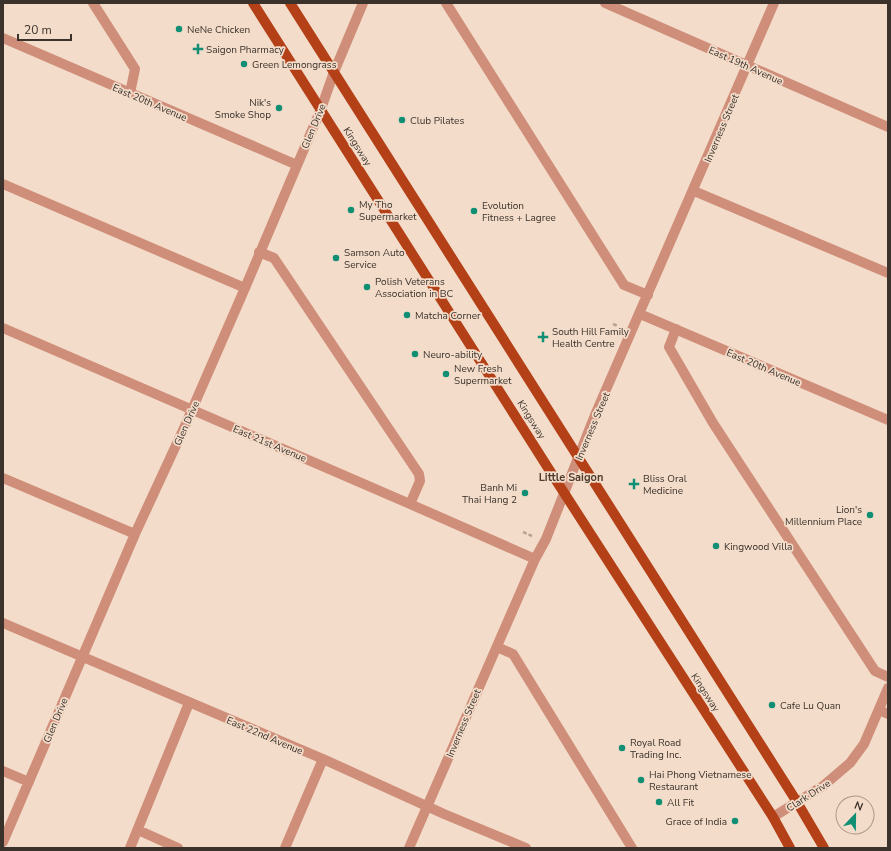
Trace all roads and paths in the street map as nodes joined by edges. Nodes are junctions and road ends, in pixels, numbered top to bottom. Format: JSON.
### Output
{"nodes":[{"id":1,"x":93,"y":3,"type":"edge"},
{"id":2,"x":253,"y":3,"type":"edge"},
{"id":3,"x":290,"y":3,"type":"edge"},
{"id":4,"x":363,"y":3,"type":"edge"},
{"id":5,"x":446,"y":3,"type":"edge"},
{"id":6,"x":605,"y":3,"type":"edge"},
{"id":7,"x":774,"y":3,"type":"edge"},
{"id":8,"x":3,"y":38,"type":"edge"},
{"id":9,"x":747,"y":66,"type":"junction"},
{"id":10,"x":334,"y":72,"type":"junction"},
{"id":11,"x":130,"y":93,"type":"junction"},
{"id":12,"x":321,"y":109,"type":"junction"},
{"id":13,"x":888,"y":127,"type":"edge"},
{"id":14,"x":297,"y":165,"type":"junction"},
{"id":15,"x":3,"y":184,"type":"edge"},
{"id":16,"x":694,"y":191,"type":"junction"},
{"id":17,"x":260,"y":252,"type":"junction"},
{"id":18,"x":888,"y":274,"type":"edge"},
{"id":19,"x":245,"y":288,"type":"junction"},
{"id":20,"x":648,"y":295,"type":"junction"},
{"id":21,"x":640,"y":314,"type":"junction"},
{"id":22,"x":613,"y":324,"type":"dead end"},
{"id":23,"x":618,"y":326,"type":"dead end"},
{"id":24,"x":3,"y":328,"type":"edge"},
{"id":25,"x":676,"y":329,"type":"junction"},
{"id":26,"x":192,"y":409,"type":"junction"},
{"id":27,"x":888,"y":420,"type":"edge"},
{"id":28,"x":578,"y":458,"type":"junction"},
{"id":29,"x":3,"y":478,"type":"edge"},
{"id":30,"x":564,"y":492,"type":"junction"},
{"id":31,"x":410,"y":504,"type":"junction"},
{"id":32,"x":523,"y":532,"type":"dead end"},
{"id":33,"x":134,"y":534,"type":"junction"},
{"id":34,"x":532,"y":536,"type":"dead end"},
{"id":35,"x":535,"y":559,"type":"junction"},
{"id":36,"x":3,"y":623,"type":"edge"},
{"id":37,"x":496,"y":647,"type":"junction"},
{"id":38,"x":81,"y":657,"type":"junction"},
{"id":39,"x":888,"y":677,"type":"edge"},
{"id":40,"x":888,"y":688,"type":"edge"},
{"id":41,"x":189,"y":703,"type":"junction"},
{"id":42,"x":883,"y":712,"type":"edge"},
{"id":43,"x":323,"y":760,"type":"junction"},
{"id":44,"x":3,"y":771,"type":"edge"},
{"id":45,"x":29,"y":782,"type":"junction"},
{"id":46,"x":797,"y":802,"type":"junction"},
{"id":47,"x":427,"y":806,"type":"junction"},
{"id":48,"x":773,"y":817,"type":"junction"},
{"id":49,"x":138,"y":830,"type":"junction"},
{"id":50,"x":3,"y":842,"type":"edge"},
{"id":51,"x":130,"y":848,"type":"edge"},
{"id":52,"x":178,"y":848,"type":"edge"},
{"id":53,"x":285,"y":848,"type":"edge"},
{"id":54,"x":409,"y":848,"type":"edge"},
{"id":55,"x":526,"y":848,"type":"edge"},
{"id":56,"x":632,"y":848,"type":"edge"},
{"id":57,"x":790,"y":848,"type":"edge"},
{"id":58,"x":824,"y":848,"type":"edge"}],
"edges":[{"from":1,"to":11,"type":"street"},
{"from":2,"to":12,"type":"main road","name":"Kingsway"},
{"from":3,"to":10,"type":"main road","name":"Kingsway"},
{"from":4,"to":10,"type":"street","name":"Glen Drive"},
{"from":5,"to":20,"type":"street"},
{"from":6,"to":9,"type":"street","name":"East 19th Avenue"},
{"from":7,"to":9,"type":"street","name":"Inverness Street"},
{"from":8,"to":11,"type":"street","name":"East 20th Avenue"},
{"from":9,"to":13,"type":"street","name":"East 19th Avenue"},
{"from":9,"to":16,"type":"street","name":"Inverness Street"},
{"from":10,"to":12,"type":"street","name":"Glen Drive"},
{"from":10,"to":28,"type":"main road","name":"Kingsway"},
{"from":11,"to":14,"type":"street","name":"East 20th Avenue"},
{"from":12,"to":14,"type":"street","name":"Glen Drive"},
{"from":12,"to":30,"type":"main road","name":"Kingsway"},
{"from":14,"to":17,"type":"street","name":"Glen Drive"},
{"from":15,"to":19,"type":"street"},
{"from":16,"to":18,"type":"street"},
{"from":16,"to":20,"type":"street","name":"Inverness Street"},
{"from":17,"to":19,"type":"street","name":"Glen Drive"},
{"from":17,"to":31,"type":"street"},
{"from":19,"to":26,"type":"street","name":"Glen Drive"},
{"from":20,"to":21,"type":"street","name":"Inverness Street"},
{"from":21,"to":25,"type":"street","name":"East 20th Avenue"},
{"from":21,"to":28,"type":"street","name":"Inverness Street"},
{"from":22,"to":23,"type":"path"},
{"from":24,"to":26,"type":"street","name":"East 21st Avenue"},
{"from":25,"to":27,"type":"street","name":"East 20th Avenue"},
{"from":25,"to":39,"type":"street"},
{"from":26,"to":31,"type":"street","name":"East 21st Avenue"},
{"from":26,"to":33,"type":"street","name":"Glen Drive"},
{"from":28,"to":30,"type":"street","name":"Inverness Street"},
{"from":28,"to":46,"type":"main road","name":"Kingsway"},
{"from":29,"to":33,"type":"street"},
{"from":30,"to":35,"type":"street","name":"Inverness Street"},
{"from":30,"to":48,"type":"main road","name":"Kingsway"},
{"from":31,"to":35,"type":"street","name":"East 21st Avenue"},
{"from":32,"to":34,"type":"path"},
{"from":33,"to":38,"type":"street","name":"Glen Drive"},
{"from":35,"to":37,"type":"street","name":"Inverness Street"},
{"from":36,"to":38,"type":"street","name":"East 22nd Avenue"},
{"from":37,"to":47,"type":"street","name":"Inverness Street"},
{"from":37,"to":56,"type":"street"},
{"from":38,"to":41,"type":"street","name":"East 22nd Avenue"},
{"from":38,"to":45,"type":"street","name":"Glen Drive"},
{"from":40,"to":42,"type":"street","name":"Clark Drive"},
{"from":41,"to":43,"type":"street","name":"East 22nd Avenue"},
{"from":41,"to":49,"type":"street"},
{"from":42,"to":46,"type":"street","name":"Clark Drive"},
{"from":43,"to":47,"type":"street","name":"East 22nd Avenue"},
{"from":43,"to":53,"type":"street"},
{"from":44,"to":45,"type":"street"},
{"from":45,"to":50,"type":"street","name":"Glen Drive"},
{"from":46,"to":48,"type":"street","name":"Clark Drive"},
{"from":46,"to":58,"type":"main road","name":"Kingsway"},
{"from":47,"to":54,"type":"street","name":"Inverness Street"},
{"from":47,"to":55,"type":"street","name":"East 22nd Avenue"},
{"from":48,"to":57,"type":"main road","name":"Kingsway"},
{"from":49,"to":51,"type":"street"},
{"from":49,"to":52,"type":"street"}]}
